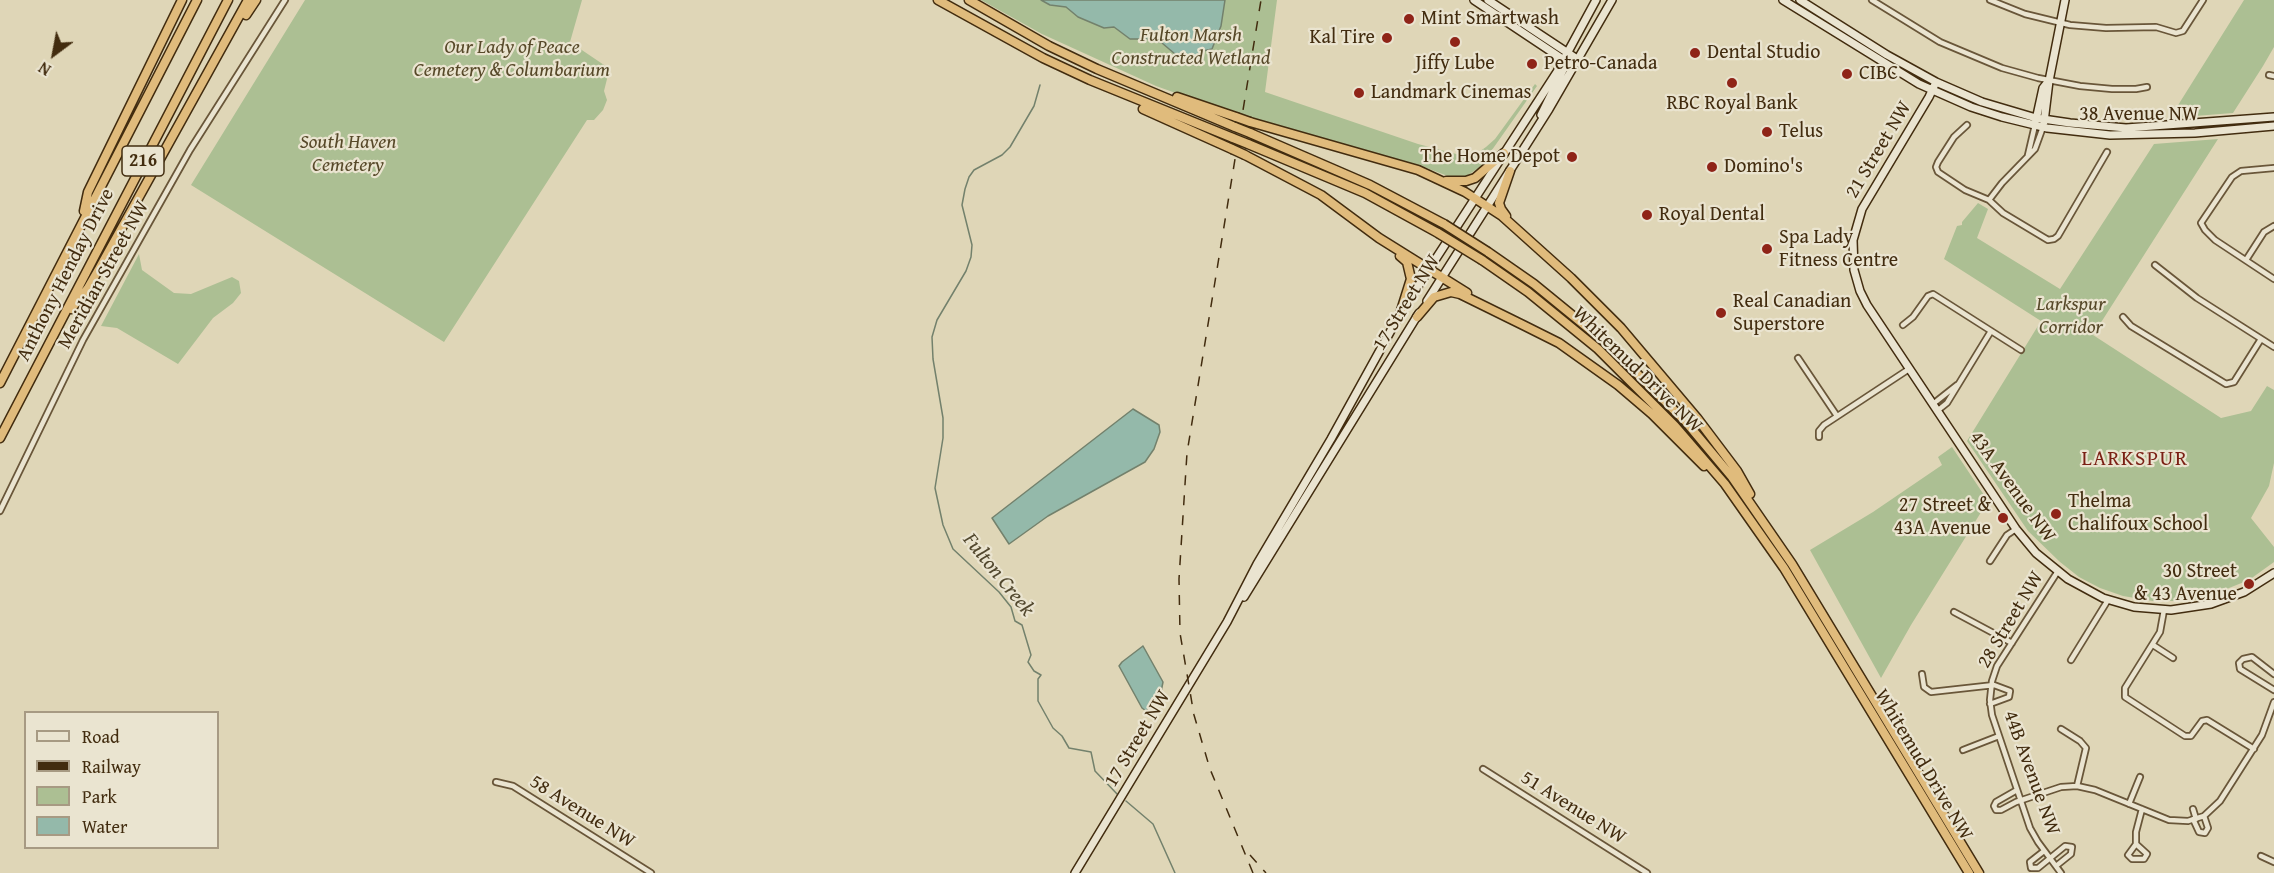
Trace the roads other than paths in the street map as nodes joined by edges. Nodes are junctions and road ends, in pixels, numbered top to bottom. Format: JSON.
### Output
{"nodes":[{"id":1,"x":175,"y":0,"type":"edge"},
{"id":2,"x":182,"y":0,"type":"edge"},
{"id":3,"x":197,"y":0,"type":"edge"},
{"id":4,"x":228,"y":0,"type":"edge"},
{"id":5,"x":248,"y":0,"type":"edge"},
{"id":6,"x":256,"y":0,"type":"edge"},
{"id":7,"x":285,"y":0,"type":"edge"},
{"id":8,"x":938,"y":0,"type":"edge"},
{"id":9,"x":969,"y":0,"type":"edge"},
{"id":10,"x":1474,"y":0,"type":"edge"},
{"id":11,"x":1488,"y":0,"type":"edge"},
{"id":12,"x":1596,"y":0,"type":"edge"},
{"id":13,"x":1607,"y":0,"type":"edge"},
{"id":14,"x":1612,"y":0,"type":"edge"},
{"id":15,"x":1783,"y":0,"type":"edge"},
{"id":16,"x":1800,"y":0,"type":"edge"},
{"id":17,"x":1872,"y":0,"type":"edge"},
{"id":18,"x":1990,"y":0,"type":"edge"},
{"id":19,"x":2066,"y":0,"type":"edge"},
{"id":20,"x":2203,"y":0,"type":"edge"},
{"id":21,"x":2061,"y":23,"type":"junction"},
{"id":22,"x":1592,"y":35,"type":"junction"},
{"id":23,"x":1570,"y":60,"type":"junction"},
{"id":24,"x":1097,"y":69,"type":"junction"},
{"id":25,"x":143,"y":78,"type":"junction"},
{"id":26,"x":1089,"y":80,"type":"junction"},
{"id":27,"x":2049,"y":81,"type":"junction"},
{"id":28,"x":1936,"y":82,"type":"junction"},
{"id":29,"x":2147,"y":87,"type":"dead end"},
{"id":30,"x":1932,"y":91,"type":"junction"},
{"id":31,"x":194,"y":99,"type":"junction"},
{"id":32,"x":2274,"y":117,"type":"edge"},
{"id":33,"x":2040,"y":122,"type":"junction"},
{"id":34,"x":1967,"y":125,"type":"dead end"},
{"id":35,"x":2274,"y":126,"type":"edge"},
{"id":36,"x":2107,"y":152,"type":"dead end"},
{"id":37,"x":1504,"y":153,"type":"junction"},
{"id":38,"x":2274,"y":168,"type":"edge"},
{"id":39,"x":1510,"y":171,"type":"junction"},
{"id":40,"x":1443,"y":181,"type":"junction"},
{"id":41,"x":1475,"y":199,"type":"junction"},
{"id":42,"x":1989,"y":200,"type":"junction"},
{"id":43,"x":1487,"y":206,"type":"junction"},
{"id":44,"x":1514,"y":225,"type":"junction"},
{"id":45,"x":80,"y":226,"type":"junction"},
{"id":46,"x":2274,"y":226,"type":"edge"},
{"id":47,"x":1379,"y":238,"type":"junction"},
{"id":48,"x":2246,"y":260,"type":"junction"},
{"id":49,"x":2156,"y":264,"type":"dead end"},
{"id":50,"x":1430,"y":271,"type":"junction"},
{"id":51,"x":1441,"y":278,"type":"junction"},
{"id":52,"x":2274,"y":279,"type":"edge"},
{"id":53,"x":1867,"y":305,"type":"joint"},
{"id":54,"x":1400,"y":314,"type":"junction"},
{"id":55,"x":1417,"y":317,"type":"junction"},
{"id":56,"x":2123,"y":317,"type":"dead end"},
{"id":57,"x":60,"y":323,"type":"junction"},
{"id":58,"x":1903,"y":325,"type":"dead end"},
{"id":59,"x":1525,"y":326,"type":"junction"},
{"id":60,"x":1991,"y":331,"type":"junction"},
{"id":61,"x":2261,"y":339,"type":"junction"},
{"id":62,"x":2274,"y":347,"type":"edge"},
{"id":63,"x":2021,"y":350,"type":"dead end"},
{"id":64,"x":1798,"y":358,"type":"dead end"},
{"id":65,"x":1909,"y":369,"type":"junction"},
{"id":66,"x":0,"y":383,"type":"edge"},
{"id":67,"x":1935,"y":407,"type":"junction"},
{"id":68,"x":1837,"y":416,"type":"junction"},
{"id":69,"x":1820,"y":437,"type":"dead end"},
{"id":70,"x":0,"y":438,"type":"edge"},
{"id":71,"x":1725,"y":484,"type":"junction"},
{"id":72,"x":0,"y":511,"type":"edge"},
{"id":73,"x":2016,"y":529,"type":"junction"},
{"id":74,"x":1773,"y":533,"type":"junction"},
{"id":75,"x":1990,"y":561,"type":"dead end"},
{"id":76,"x":2058,"y":571,"type":"junction"},
{"id":77,"x":2273,"y":577,"type":"edge"},
{"id":78,"x":2108,"y":600,"type":"junction"},
{"id":79,"x":2164,"y":610,"type":"junction"},
{"id":80,"x":1954,"y":612,"type":"dead end"},
{"id":81,"x":1227,"y":622,"type":"junction"},
{"id":82,"x":2012,"y":643,"type":"junction"},
{"id":83,"x":2153,"y":645,"type":"junction"},
{"id":84,"x":2173,"y":658,"type":"dead end"},
{"id":85,"x":2072,"y":660,"type":"dead end"},
{"id":86,"x":1922,"y":674,"type":"dead end"},
{"id":87,"x":2274,"y":674,"type":"edge"},
{"id":88,"x":1991,"y":685,"type":"junction"},
{"id":89,"x":2274,"y":690,"type":"edge"},
{"id":90,"x":2274,"y":702,"type":"edge"},
{"id":91,"x":1990,"y":704,"type":"junction"},
{"id":92,"x":2061,"y":729,"type":"dead end"},
{"id":93,"x":1999,"y":736,"type":"junction"},
{"id":94,"x":2254,"y":749,"type":"junction"},
{"id":95,"x":1963,"y":750,"type":"dead end"},
{"id":96,"x":1482,"y":768,"type":"dead end"},
{"id":97,"x":2140,"y":777,"type":"dead end"},
{"id":98,"x":496,"y":782,"type":"dead end"},
{"id":99,"x":2077,"y":786,"type":"junction"},
{"id":100,"x":2017,"y":790,"type":"junction"},
{"id":101,"x":2021,"y":800,"type":"junction"},
{"id":102,"x":2129,"y":804,"type":"junction"},
{"id":103,"x":2142,"y":809,"type":"junction"},
{"id":104,"x":2193,"y":809,"type":"dead end"},
{"id":105,"x":2204,"y":816,"type":"junction"},
{"id":106,"x":2194,"y":819,"type":"junction"},
{"id":107,"x":2136,"y":844,"type":"dead end"},
{"id":108,"x":2044,"y":851,"type":"junction"},
{"id":109,"x":2261,"y":856,"type":"dead end"},
{"id":110,"x":2050,"y":858,"type":"junction"},
{"id":111,"x":2274,"y":862,"type":"edge"},
{"id":112,"x":2056,"y":866,"type":"junction"},
{"id":113,"x":651,"y":873,"type":"edge"},
{"id":114,"x":1075,"y":873,"type":"edge"},
{"id":115,"x":1647,"y":873,"type":"edge"},
{"id":116,"x":1968,"y":873,"type":"edge"},
{"id":117,"x":1979,"y":873,"type":"edge"},
{"id":118,"x":2061,"y":873,"type":"edge"}],
"edges":[{"from":1,"to":25,"type":"highway"},
{"from":2,"to":25,"type":"highway"},
{"from":3,"to":45,"type":"highway","name":"Anthony Henday Drive","number":"216"},
{"from":4,"to":57,"type":"highway","name":"Anthony Henday Drive","number":"216"},
{"from":5,"to":31,"type":"highway"},
{"from":6,"to":31,"type":"highway"},
{"from":7,"to":72,"type":"street","name":"Meridian Street NW"},
{"from":8,"to":26,"type":"highway","name":"Whitemud Drive NW"},
{"from":9,"to":24,"type":"highway","name":"Whitemud Drive NW"},
{"from":10,"to":23,"type":"main road"},
{"from":11,"to":23,"type":"main road"},
{"from":12,"to":23,"type":"main road","name":"17 Street NW"},
{"from":13,"to":22,"type":"main road"},
{"from":14,"to":22,"type":"main road","name":"17 Street NW"},
{"from":15,"to":30,"type":"main road","name":"38 Avenue NW"},
{"from":16,"to":28,"type":"main road","name":"38 Avenue NW"},
{"from":17,"to":27,"type":"street"},
{"from":18,"to":21,"type":"street"},
{"from":19,"to":21,"type":"main road"},
{"from":20,"to":21,"type":"street"},
{"from":21,"to":27,"type":"main road"},
{"from":22,"to":23,"type":"main road","name":"17 Street NW"},
{"from":23,"to":37,"type":"main road","name":"17 Street NW"},
{"from":23,"to":39,"type":"main road","name":"17 Street NW"},
{"from":24,"to":40,"type":"highway","bridge":true},
{"from":24,"to":74,"type":"highway","name":"Whitemud Drive NW","bridge":true},
{"from":25,"to":45,"type":"highway"},
{"from":26,"to":47,"type":"highway","bridge":true},
{"from":26,"to":71,"type":"highway","name":"Whitemud Drive NW","bridge":true},
{"from":27,"to":29,"type":"street"},
{"from":27,"to":33,"type":"main road"},
{"from":28,"to":30,"type":"main road","name":"21 Street NW"},
{"from":28,"to":33,"type":"main road","name":"38 Avenue NW"},
{"from":30,"to":33,"type":"main road","name":"38 Avenue NW"},
{"from":30,"to":53,"type":"main road","name":"21 Street NW"},
{"from":31,"to":57,"type":"highway"},
{"from":32,"to":33,"type":"main road","name":"38 Avenue NW"},
{"from":33,"to":35,"type":"main road","name":"38 Avenue NW"},
{"from":33,"to":42,"type":"street"},
{"from":34,"to":42,"type":"street"},
{"from":36,"to":42,"type":"street"},
{"from":37,"to":40,"type":"highway"},
{"from":37,"to":41,"type":"main road","name":"17 Street NW"},
{"from":38,"to":48,"type":"street"},
{"from":39,"to":43,"type":"main road","name":"17 Street NW"},
{"from":39,"to":44,"type":"highway"},
{"from":40,"to":41,"type":"highway"},
{"from":41,"to":43,"type":"highway"},
{"from":41,"to":50,"type":"main road","name":"17 Street NW"},
{"from":43,"to":44,"type":"highway"},
{"from":43,"to":51,"type":"main road","name":"17 Street NW"},
{"from":44,"to":74,"type":"highway"},
{"from":45,"to":66,"type":"highway","name":"Anthony Henday Drive","number":"216"},
{"from":46,"to":48,"type":"street"},
{"from":47,"to":50,"type":"highway"},
{"from":47,"to":54,"type":"highway"},
{"from":48,"to":52,"type":"street"},
{"from":49,"to":61,"type":"street"},
{"from":50,"to":51,"type":"highway"},
{"from":50,"to":54,"type":"main road","name":"17 Street NW"},
{"from":51,"to":55,"type":"main road","name":"17 Street NW"},
{"from":51,"to":59,"type":"highway"},
{"from":53,"to":65,"type":"main road","name":"43A Avenue NW"},
{"from":54,"to":81,"type":"main road","name":"17 Street NW"},
{"from":55,"to":59,"type":"highway"},
{"from":55,"to":81,"type":"main road","name":"17 Street NW"},
{"from":56,"to":61,"type":"street"},
{"from":57,"to":70,"type":"highway","name":"Anthony Henday Drive","number":"216"},
{"from":58,"to":60,"type":"street"},
{"from":59,"to":71,"type":"highway"},
{"from":60,"to":63,"type":"street"},
{"from":60,"to":67,"type":"street"},
{"from":61,"to":62,"type":"street"},
{"from":64,"to":68,"type":"street"},
{"from":65,"to":67,"type":"main road","name":"43A Avenue NW"},
{"from":65,"to":68,"type":"street"},
{"from":67,"to":73,"type":"main road","name":"43A Avenue NW"},
{"from":68,"to":69,"type":"street"},
{"from":71,"to":116,"type":"highway","name":"Whitemud Drive NW"},
{"from":73,"to":75,"type":"street"},
{"from":73,"to":76,"type":"main road","name":"43A Avenue NW"},
{"from":74,"to":117,"type":"highway","name":"Whitemud Drive NW"},
{"from":76,"to":78,"type":"main road","name":"43A Avenue NW"},
{"from":76,"to":82,"type":"street","name":"28 Street NW"},
{"from":77,"to":79,"type":"main road","name":"43A Avenue NW"},
{"from":78,"to":79,"type":"main road","name":"43A Avenue NW"},
{"from":78,"to":85,"type":"street"},
{"from":79,"to":83,"type":"street"},
{"from":80,"to":82,"type":"street"},
{"from":81,"to":114,"type":"main road","name":"17 Street NW"},
{"from":82,"to":88,"type":"street","name":"28 Street NW"},
{"from":83,"to":84,"type":"street"},
{"from":83,"to":94,"type":"street"},
{"from":86,"to":88,"type":"street"},
{"from":87,"to":89,"type":"street"},
{"from":88,"to":91,"type":"street","name":"28 Street NW"},
{"from":88,"to":91,"type":"street","name":"28 Street NW"},
{"from":90,"to":94,"type":"street"},
{"from":91,"to":93,"type":"street","name":"44B Avenue NW"},
{"from":92,"to":99,"type":"street"},
{"from":93,"to":95,"type":"street"},
{"from":93,"to":100,"type":"street","name":"44B Avenue NW"},
{"from":94,"to":105,"type":"street"},
{"from":96,"to":115,"type":"street","name":"51 Avenue NW"},
{"from":97,"to":102,"type":"street"},
{"from":98,"to":113,"type":"street","name":"58 Avenue NW"},
{"from":99,"to":101,"type":"street"},
{"from":99,"to":102,"type":"street"},
{"from":100,"to":101,"type":"street","name":"44B Avenue NW"},
{"from":100,"to":101,"type":"street"},
{"from":101,"to":108,"type":"street","name":"44B Avenue NW"},
{"from":102,"to":103,"type":"street"},
{"from":103,"to":106,"type":"street"},
{"from":103,"to":107,"type":"street"},
{"from":104,"to":106,"type":"street"},
{"from":105,"to":106,"type":"street"},
{"from":105,"to":106,"type":"street"},
{"from":108,"to":110,"type":"street","name":"44B Avenue NW"},
{"from":108,"to":110,"type":"street","name":"44B Avenue NW"},
{"from":109,"to":111,"type":"street"},
{"from":110,"to":112,"type":"street","name":"44B Avenue NW"},
{"from":110,"to":112,"type":"street","name":"44B Avenue NW"},
{"from":112,"to":118,"type":"street","name":"44B Avenue NW"}]}
